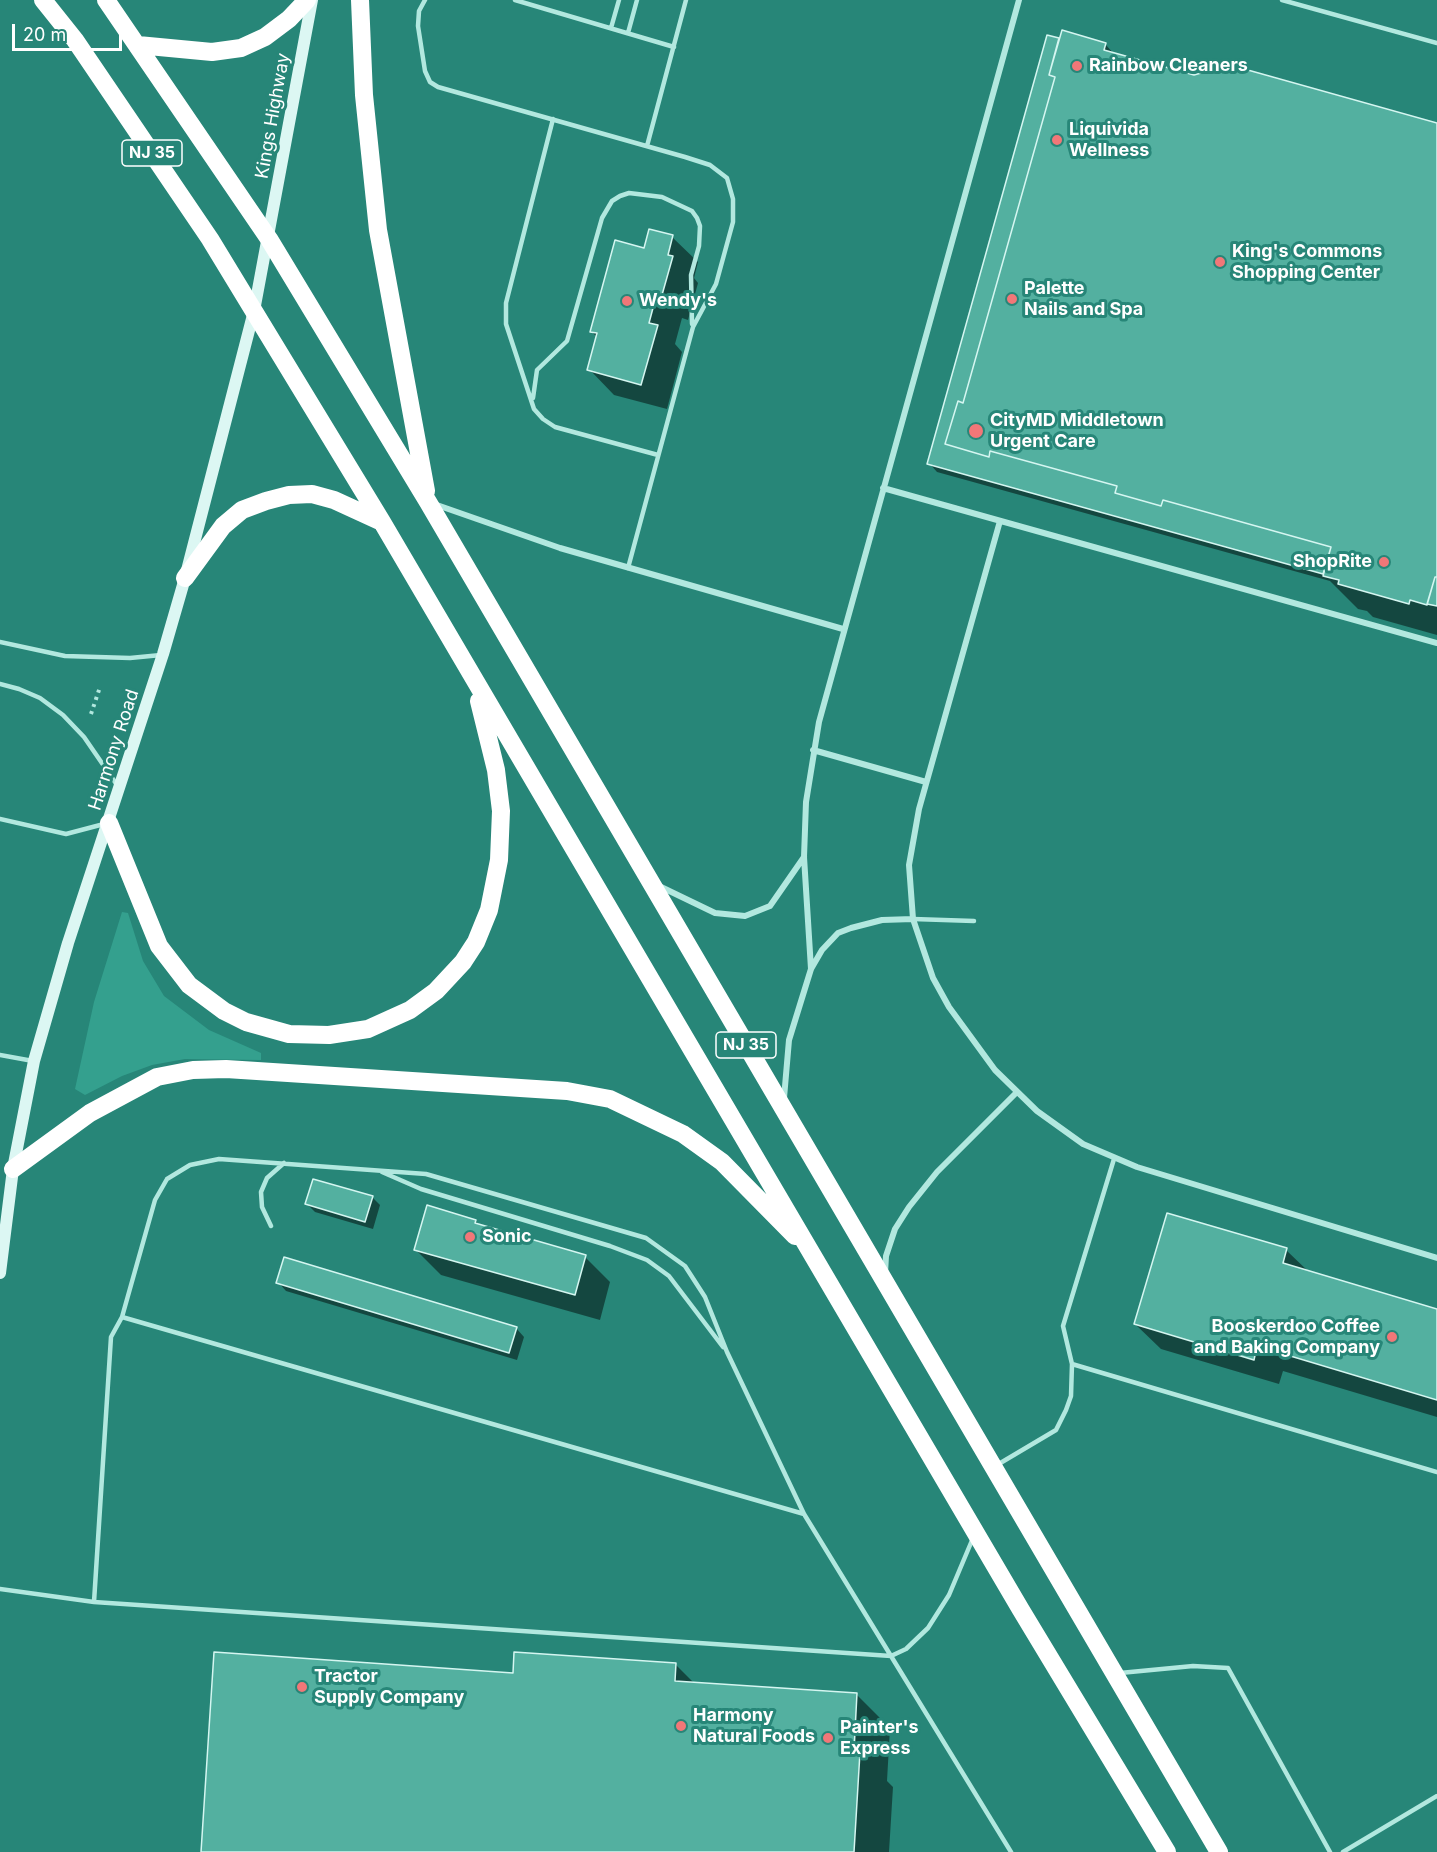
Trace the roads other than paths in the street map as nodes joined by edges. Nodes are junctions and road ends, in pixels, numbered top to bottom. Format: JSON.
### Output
{"nodes":[{"id":1,"x":43,"y":0,"type":"edge"},
{"id":2,"x":106,"y":0,"type":"edge"},
{"id":3,"x":307,"y":0,"type":"edge"},
{"id":4,"x":312,"y":0,"type":"edge"},
{"id":5,"x":360,"y":0,"type":"edge"},
{"id":6,"x":425,"y":0,"type":"edge"},
{"id":7,"x":515,"y":0,"type":"edge"},
{"id":8,"x":619,"y":0,"type":"edge"},
{"id":9,"x":638,"y":0,"type":"edge"},
{"id":10,"x":686,"y":0,"type":"edge"},
{"id":11,"x":1019,"y":0,"type":"edge"},
{"id":12,"x":1282,"y":0,"type":"edge"},
{"id":13,"x":611,"y":28,"type":"junction"},
{"id":14,"x":628,"y":33,"type":"junction"},
{"id":15,"x":1437,"y":43,"type":"edge"},
{"id":16,"x":138,"y":45,"type":"junction"},
{"id":17,"x":674,"y":47,"type":"junction"},
{"id":18,"x":554,"y":119,"type":"junction"},
{"id":19,"x":646,"y":146,"type":"junction"},
{"id":20,"x":268,"y":239,"type":"junction"},
{"id":21,"x":254,"y":311,"type":"junction"},
{"id":22,"x":693,"y":327,"type":"junction"},
{"id":23,"x":534,"y":409,"type":"junction"},
{"id":24,"x":658,"y":455,"type":"junction"},
{"id":25,"x":883,"y":488,"type":"junction"},
{"id":26,"x":428,"y":502,"type":"junction"},
{"id":27,"x":1000,"y":521,"type":"junction"},
{"id":28,"x":382,"y":522,"type":"junction"},
{"id":29,"x":628,"y":568,"type":"junction"},
{"id":30,"x":185,"y":578,"type":"junction"},
{"id":31,"x":843,"y":629,"type":"junction"},
{"id":32,"x":0,"y":642,"type":"edge"},
{"id":33,"x":1437,"y":643,"type":"edge"},
{"id":34,"x":163,"y":654,"type":"junction"},
{"id":35,"x":474,"y":682,"type":"junction"},
{"id":36,"x":0,"y":684,"type":"edge"},
{"id":37,"x":813,"y":750,"type":"junction"},
{"id":38,"x":926,"y":782,"type":"junction"},
{"id":39,"x":120,"y":790,"type":"junction"},
{"id":40,"x":0,"y":819,"type":"edge"},
{"id":41,"x":109,"y":823,"type":"junction"},
{"id":42,"x":804,"y":857,"type":"junction"},
{"id":43,"x":651,"y":882,"type":"junction"},
{"id":44,"x":913,"y":919,"type":"junction"},
{"id":45,"x":974,"y":921,"type":"dead end"},
{"id":46,"x":811,"y":969,"type":"junction"},
{"id":47,"x":0,"y":1055,"type":"edge"},
{"id":48,"x":34,"y":1061,"type":"junction"},
{"id":49,"x":1017,"y":1092,"type":"junction"},
{"id":50,"x":785,"y":1112,"type":"junction"},
{"id":51,"x":1114,"y":1159,"type":"junction"},
{"id":52,"x":284,"y":1163,"type":"junction"},
{"id":53,"x":13,"y":1169,"type":"junction"},
{"id":54,"x":376,"y":1169,"type":"junction"},
{"id":55,"x":271,"y":1226,"type":"dead end"},
{"id":56,"x":815,"y":1256,"type":"junction"},
{"id":57,"x":1437,"y":1258,"type":"edge"},
{"id":58,"x":0,"y":1273,"type":"edge"},
{"id":59,"x":884,"y":1283,"type":"junction"},
{"id":60,"x":122,"y":1317,"type":"junction"},
{"id":61,"x":727,"y":1352,"type":"junction"},
{"id":62,"x":1072,"y":1364,"type":"junction"},
{"id":63,"x":994,"y":1467,"type":"junction"},
{"id":64,"x":1437,"y":1472,"type":"edge"},
{"id":65,"x":804,"y":1514,"type":"junction"},
{"id":66,"x":975,"y":1531,"type":"junction"},
{"id":67,"x":0,"y":1589,"type":"edge"},
{"id":68,"x":94,"y":1602,"type":"junction"},
{"id":69,"x":891,"y":1656,"type":"junction"},
{"id":70,"x":1114,"y":1674,"type":"junction"},
{"id":71,"x":1437,"y":1796,"type":"edge"},
{"id":72,"x":1011,"y":1852,"type":"edge"},
{"id":73,"x":1167,"y":1852,"type":"edge"},
{"id":74,"x":1219,"y":1852,"type":"edge"},
{"id":75,"x":1330,"y":1852,"type":"edge"},
{"id":76,"x":1343,"y":1852,"type":"edge"}],
"edges":[{"from":1,"to":21,"type":"highway","number":"NJ 35"},
{"from":2,"to":16,"type":"highway","number":"NJ 35"},
{"from":3,"to":16,"type":"highway"},
{"from":4,"to":20,"type":"street","name":"Kings Highway"},
{"from":5,"to":26,"type":"highway"},
{"from":6,"to":18,"type":"lane"},
{"from":7,"to":13,"type":"lane"},
{"from":8,"to":13,"type":"lane"},
{"from":9,"to":14,"type":"lane"},
{"from":10,"to":17,"type":"lane"},
{"from":11,"to":25,"type":"street"},
{"from":12,"to":15,"type":"lane"},
{"from":13,"to":14,"type":"lane"},
{"from":14,"to":17,"type":"lane"},
{"from":16,"to":20,"type":"highway","number":"NJ 35"},
{"from":17,"to":19,"type":"lane"},
{"from":18,"to":19,"type":"lane"},
{"from":18,"to":23,"type":"lane"},
{"from":19,"to":22,"type":"lane"},
{"from":20,"to":21,"type":"street","name":"Harmony Road"},
{"from":20,"to":26,"type":"highway","number":"NJ 35"},
{"from":21,"to":28,"type":"highway","number":"NJ 35"},
{"from":21,"to":30,"type":"street","name":"Harmony Road"},
{"from":22,"to":23,"type":"lane"},
{"from":22,"to":24,"type":"lane"},
{"from":23,"to":24,"type":"lane"},
{"from":24,"to":29,"type":"lane"},
{"from":25,"to":27,"type":"street"},
{"from":25,"to":31,"type":"street"},
{"from":26,"to":29,"type":"street"},
{"from":26,"to":43,"type":"highway","number":"NJ 35"},
{"from":27,"to":33,"type":"street"},
{"from":27,"to":38,"type":"street"},
{"from":28,"to":30,"type":"highway"},
{"from":28,"to":35,"type":"highway","number":"NJ 35"},
{"from":29,"to":31,"type":"street"},
{"from":30,"to":34,"type":"street","name":"Harmony Road"},
{"from":31,"to":37,"type":"street"},
{"from":32,"to":34,"type":"lane"},
{"from":34,"to":39,"type":"street","name":"Harmony Road"},
{"from":35,"to":41,"type":"highway"},
{"from":35,"to":56,"type":"highway","number":"NJ 35"},
{"from":36,"to":39,"type":"lane"},
{"from":37,"to":38,"type":"street"},
{"from":37,"to":42,"type":"street"},
{"from":38,"to":44,"type":"street"},
{"from":39,"to":41,"type":"street","name":"Harmony Road"},
{"from":40,"to":41,"type":"lane"},
{"from":41,"to":48,"type":"street","name":"Harmony Road"},
{"from":42,"to":43,"type":"street"},
{"from":42,"to":46,"type":"street"},
{"from":43,"to":50,"type":"highway","number":"NJ 35"},
{"from":44,"to":45,"type":"lane"},
{"from":44,"to":46,"type":"street"},
{"from":44,"to":49,"type":"street"},
{"from":46,"to":50,"type":"street"},
{"from":47,"to":48,"type":"lane"},
{"from":48,"to":53,"type":"street","name":"Harmony Road"},
{"from":49,"to":51,"type":"street"},
{"from":49,"to":59,"type":"street"},
{"from":50,"to":59,"type":"highway","number":"NJ 35"},
{"from":51,"to":57,"type":"street"},
{"from":51,"to":62,"type":"lane"},
{"from":52,"to":54,"type":"lane"},
{"from":52,"to":55,"type":"lane"},
{"from":52,"to":60,"type":"lane"},
{"from":53,"to":56,"type":"highway"},
{"from":53,"to":58,"type":"street","name":"Harmony Road"},
{"from":54,"to":61,"type":"lane"},
{"from":54,"to":61,"type":"lane"},
{"from":56,"to":66,"type":"highway","number":"NJ 35"},
{"from":59,"to":63,"type":"highway","number":"NJ 35"},
{"from":60,"to":65,"type":"lane"},
{"from":60,"to":68,"type":"lane"},
{"from":61,"to":65,"type":"lane"},
{"from":62,"to":63,"type":"lane"},
{"from":62,"to":64,"type":"lane"},
{"from":63,"to":70,"type":"highway","number":"NJ 35"},
{"from":65,"to":69,"type":"lane"},
{"from":66,"to":69,"type":"lane"},
{"from":66,"to":73,"type":"highway","number":"NJ 35"},
{"from":67,"to":68,"type":"lane"},
{"from":68,"to":69,"type":"lane"},
{"from":69,"to":72,"type":"lane"},
{"from":70,"to":74,"type":"highway","number":"NJ 35"},
{"from":70,"to":75,"type":"lane"},
{"from":71,"to":76,"type":"lane"}]}
